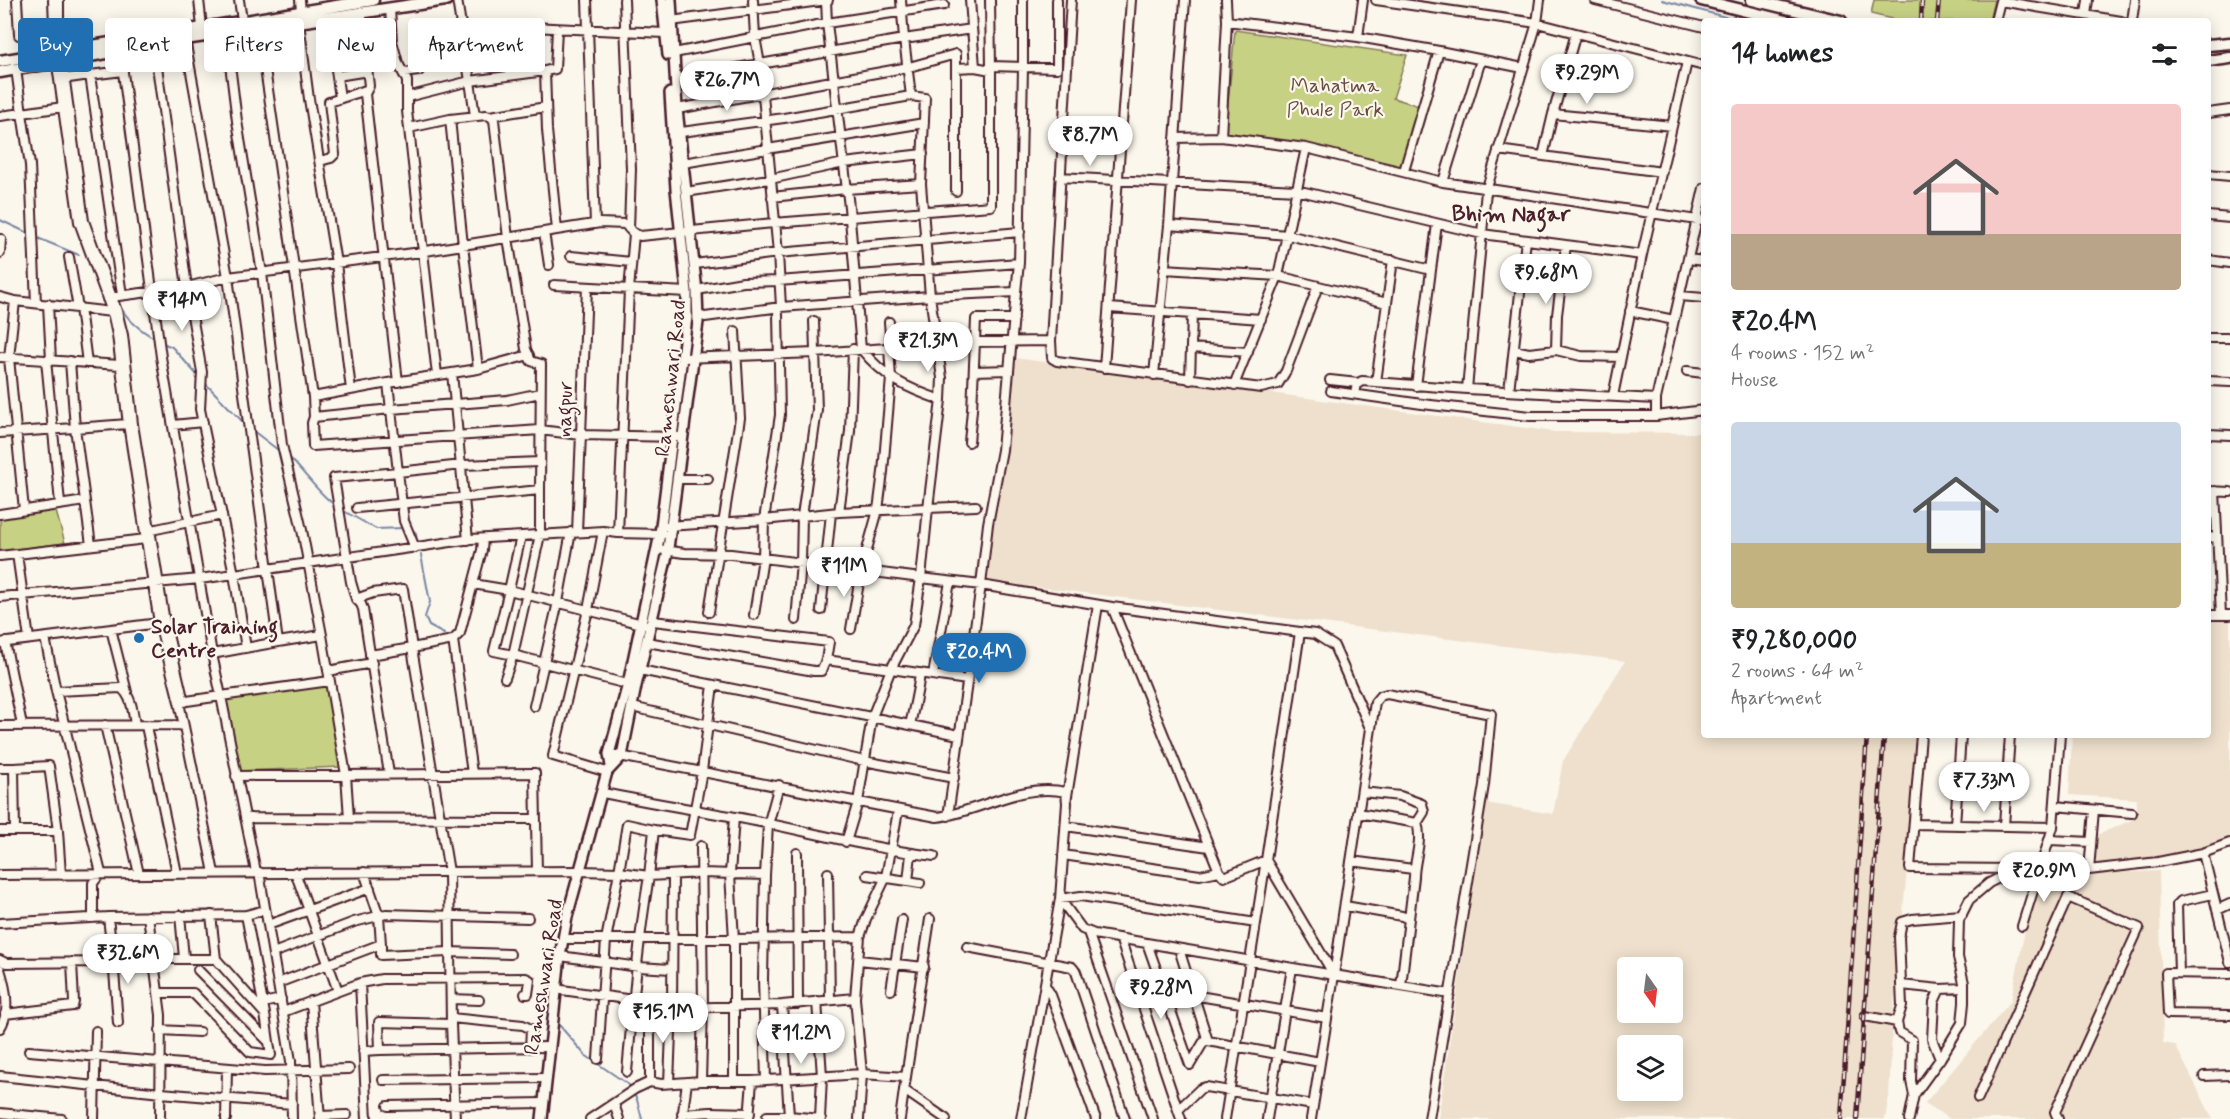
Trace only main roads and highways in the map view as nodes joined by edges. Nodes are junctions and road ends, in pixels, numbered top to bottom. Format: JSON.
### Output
{"nodes":[{"id":1,"x":373,"y":0,"type":"edge"},
{"id":2,"x":446,"y":0,"type":"edge"},
{"id":3,"x":662,"y":0,"type":"edge"},
{"id":4,"x":671,"y":0,"type":"edge"},
{"id":5,"x":1701,"y":0,"type":"edge"},
{"id":6,"x":1752,"y":0,"type":"edge"},
{"id":7,"x":360,"y":5,"type":"edge"},
{"id":8,"x":1744,"y":5,"type":"edge"},
{"id":9,"x":300,"y":11,"type":"edge"},
{"id":10,"x":1778,"y":18,"type":"edge"},
{"id":11,"x":1828,"y":18,"type":"edge"},
{"id":12,"x":2230,"y":43,"type":"edge"},
{"id":13,"x":2211,"y":45,"type":"edge"},
{"id":14,"x":93,"y":49,"type":"edge"},
{"id":15,"x":93,"y":53,"type":"edge"},
{"id":16,"x":670,"y":53,"type":"junction"},
{"id":17,"x":2230,"y":58,"type":"edge"},
{"id":18,"x":18,"y":59,"type":"edge"},
{"id":19,"x":0,"y":61,"type":"edge"},
{"id":20,"x":2211,"y":61,"type":"edge"},
{"id":21,"x":18,"y":68,"type":"edge"},
{"id":22,"x":0,"y":72,"type":"edge"},
{"id":23,"x":676,"y":133,"type":"junction"},
{"id":24,"x":692,"y":291,"type":"junction"},
{"id":25,"x":687,"y":357,"type":"junction"},
{"id":26,"x":666,"y":530,"type":"junction"},
{"id":27,"x":632,"y":685,"type":"junction"},
{"id":28,"x":609,"y":769,"type":"junction"},
{"id":29,"x":542,"y":1119,"type":"edge"}],
"edges":[{"from":1,"to":7,"type":"highway"},
{"from":2,"to":7,"type":"highway"},
{"from":3,"to":16,"type":"main road"},
{"from":4,"to":16,"type":"main road","name":"Rameshwari Road"},
{"from":5,"to":8,"type":"highway"},
{"from":6,"to":11,"type":"highway"},
{"from":7,"to":9,"type":"highway"},
{"from":8,"to":10,"type":"highway"},
{"from":9,"to":14,"type":"highway"},
{"from":9,"to":15,"type":"highway"},
{"from":12,"to":13,"type":"highway"},
{"from":16,"to":23,"type":"main road"},
{"from":16,"to":23,"type":"main road","name":"Rameshwari Road"},
{"from":17,"to":20,"type":"highway"},
{"from":18,"to":19,"type":"highway"},
{"from":21,"to":22,"type":"highway"},
{"from":23,"to":24,"type":"main road"},
{"from":23,"to":24,"type":"main road","name":"Rameshwari Road"},
{"from":24,"to":25,"type":"main road"},
{"from":24,"to":25,"type":"main road","name":"Rameshwari Road"},
{"from":25,"to":26,"type":"main road"},
{"from":25,"to":26,"type":"main road","name":"Rameshwari Road"},
{"from":26,"to":27,"type":"main road"},
{"from":26,"to":27,"type":"main road","name":"Rameshwari Road"},
{"from":27,"to":28,"type":"main road"},
{"from":27,"to":28,"type":"main road","name":"Rameshwari Road"},
{"from":28,"to":29,"type":"main road","name":"Rameshwari Road"}]}
